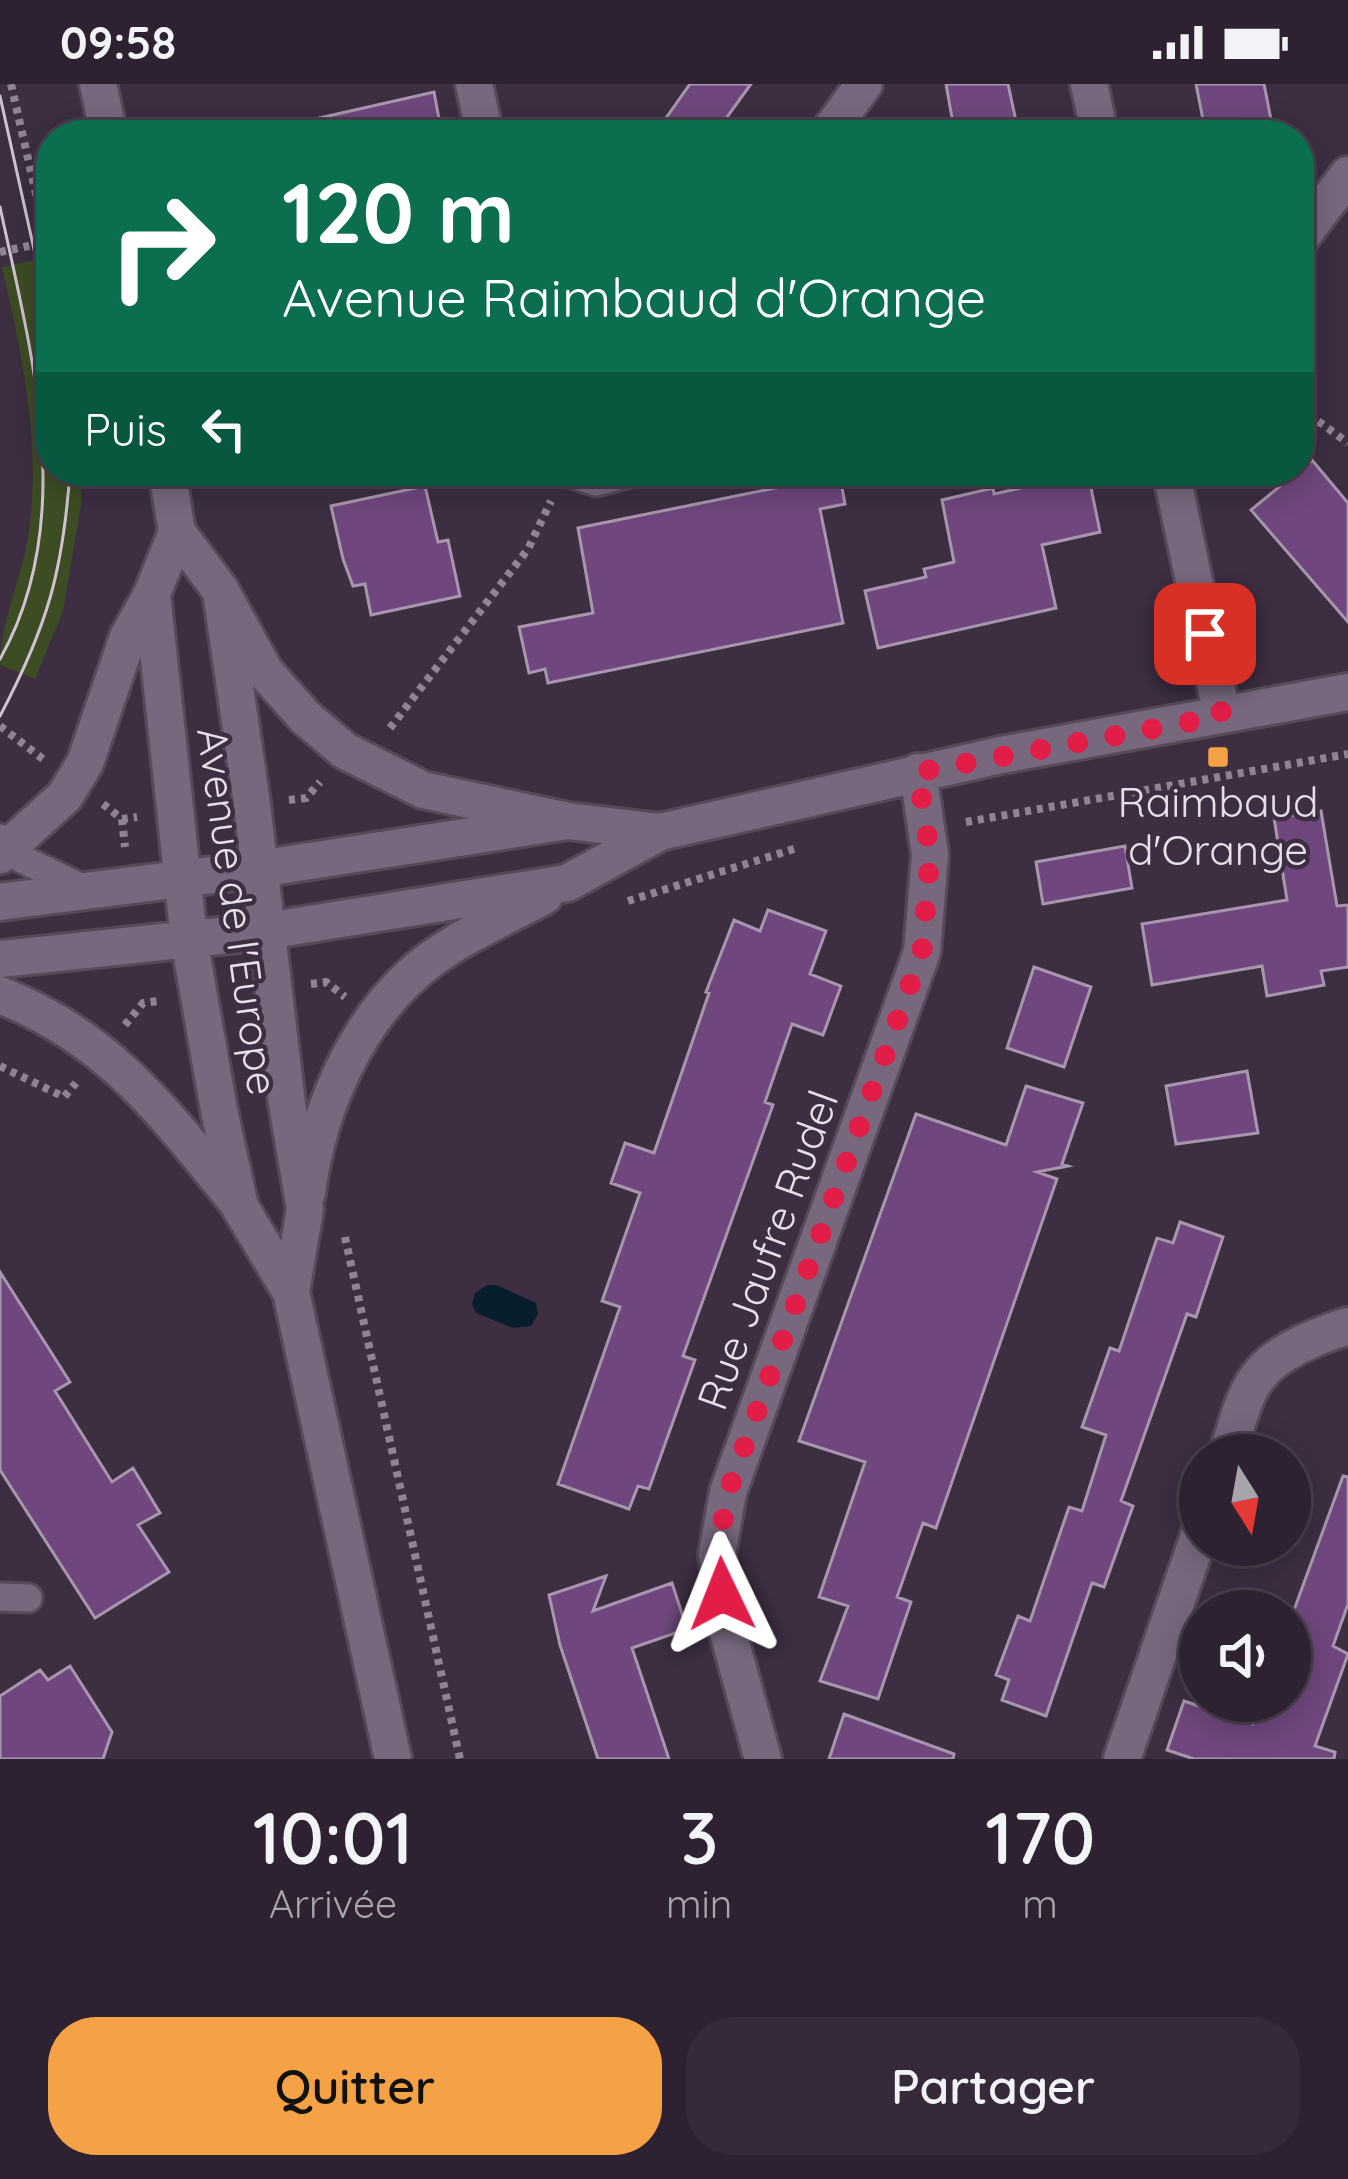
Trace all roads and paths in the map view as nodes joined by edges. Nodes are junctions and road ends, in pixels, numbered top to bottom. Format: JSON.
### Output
{"nodes":[{"id":1,"x":11,"y":84,"type":"edge"},
{"id":2,"x":98,"y":84,"type":"edge"},
{"id":3,"x":474,"y":84,"type":"edge"},
{"id":4,"x":864,"y":84,"type":"edge"},
{"id":5,"x":1089,"y":84,"type":"edge"},
{"id":6,"x":106,"y":120,"type":"edge"},
{"id":7,"x":482,"y":120,"type":"edge"},
{"id":8,"x":838,"y":120,"type":"edge"},
{"id":9,"x":1097,"y":120,"type":"edge"},
{"id":10,"x":1348,"y":175,"type":"edge"},
{"id":11,"x":36,"y":194,"type":"edge"},
{"id":12,"x":1314,"y":220,"type":"edge"},
{"id":13,"x":36,"y":244,"type":"edge"},
{"id":14,"x":0,"y":252,"type":"edge"},
{"id":15,"x":1314,"y":418,"type":"edge"},
{"id":16,"x":1348,"y":443,"type":"edge"},
{"id":17,"x":169,"y":486,"type":"edge"},
{"id":18,"x":557,"y":486,"type":"edge"},
{"id":19,"x":1174,"y":486,"type":"edge"},
{"id":20,"x":177,"y":532,"type":"junction"},
{"id":21,"x":221,"y":591,"type":"junction"},
{"id":22,"x":152,"y":594,"type":"junction"},
{"id":23,"x":1348,"y":692,"type":"edge"},
{"id":24,"x":1222,"y":716,"type":"junction"},
{"id":25,"x":379,"y":743,"type":"dead end"},
{"id":26,"x":1348,"y":754,"type":"edge"},
{"id":27,"x":918,"y":772,"type":"junction"},
{"id":28,"x":568,"y":821,"type":"junction"},
{"id":29,"x":926,"y":826,"type":"junction"},
{"id":30,"x":661,"y":832,"type":"junction"},
{"id":31,"x":815,"y":843,"type":"dead end"},
{"id":32,"x":3,"y":847,"type":"edge"},
{"id":33,"x":259,"y":869,"type":"junction"},
{"id":34,"x":182,"y":878,"type":"junction"},
{"id":35,"x":567,"y":883,"type":"junction"},
{"id":36,"x":84,"y":889,"type":"junction"},
{"id":37,"x":0,"y":902,"type":"edge"},
{"id":38,"x":617,"y":906,"type":"dead end"},
{"id":39,"x":266,"y":931,"type":"junction"},
{"id":40,"x":189,"y":939,"type":"junction"},
{"id":41,"x":0,"y":959,"type":"edge"},
{"id":42,"x":0,"y":994,"type":"edge"},
{"id":43,"x":240,"y":1207,"type":"junction"},
{"id":44,"x":305,"y":1209,"type":"junction"},
{"id":45,"x":344,"y":1232,"type":"dead end"},
{"id":46,"x":291,"y":1292,"type":"junction"},
{"id":47,"x":1348,"y":1326,"type":"edge"},
{"id":48,"x":1236,"y":1434,"type":"edge"},
{"id":49,"x":1189,"y":1566,"type":"edge"},
{"id":50,"x":393,"y":1759,"type":"edge"},
{"id":51,"x":460,"y":1759,"type":"edge"},
{"id":52,"x":764,"y":1759,"type":"edge"},
{"id":53,"x":1122,"y":1759,"type":"edge"}],
"edges":[{"from":1,"to":11,"type":"path"},
{"from":2,"to":6,"type":"street"},
{"from":3,"to":7,"type":"street"},
{"from":4,"to":8,"type":"street"},
{"from":5,"to":9,"type":"street"},
{"from":10,"to":12,"type":"street"},
{"from":13,"to":14,"type":"path"},
{"from":15,"to":16,"type":"path"},
{"from":17,"to":20,"type":"street","name":"Avenue de l'Europe"},
{"from":18,"to":25,"type":"path"},
{"from":19,"to":24,"type":"street"},
{"from":20,"to":21,"type":"street","name":"Avenue de l'Europe"},
{"from":20,"to":22,"type":"street","name":"Avenue de l'Europe"},
{"from":21,"to":28,"type":"street"},
{"from":21,"to":33,"type":"street","name":"Avenue de l'Europe"},
{"from":22,"to":32,"type":"street"},
{"from":22,"to":34,"type":"street","name":"Avenue de l'Europe"},
{"from":23,"to":24,"type":"street"},
{"from":24,"to":27,"type":"street"},
{"from":26,"to":29,"type":"path"},
{"from":27,"to":29,"type":"street","name":"Rue Jaufre Rudel"},
{"from":27,"to":30,"type":"street"},
{"from":28,"to":30,"type":"street"},
{"from":28,"to":33,"type":"street"},
{"from":29,"to":52,"type":"street","name":"Rue Jaufre Rudel"},
{"from":30,"to":35,"type":"street"},
{"from":31,"to":38,"type":"path"},
{"from":32,"to":36,"type":"lane"},
{"from":33,"to":34,"type":"street"},
{"from":33,"to":39,"type":"street","name":"Avenue de l'Europe"},
{"from":34,"to":36,"type":"street"},
{"from":34,"to":40,"type":"street","name":"Avenue de l'Europe"},
{"from":35,"to":39,"type":"street"},
{"from":35,"to":44,"type":"street"},
{"from":36,"to":37,"type":"street"},
{"from":39,"to":40,"type":"street"},
{"from":39,"to":44,"type":"street","name":"Avenue de l'Europe"},
{"from":40,"to":41,"type":"street"},
{"from":40,"to":43,"type":"street","name":"Avenue de l'Europe"},
{"from":42,"to":43,"type":"street"},
{"from":43,"to":46,"type":"street","name":"Avenue de l'Europe"},
{"from":44,"to":46,"type":"street","name":"Avenue de l'Europe"},
{"from":45,"to":51,"type":"path"},
{"from":46,"to":50,"type":"street","name":"Avenue de l'Europe"},
{"from":47,"to":48,"type":"street"},
{"from":49,"to":53,"type":"street"}]}
